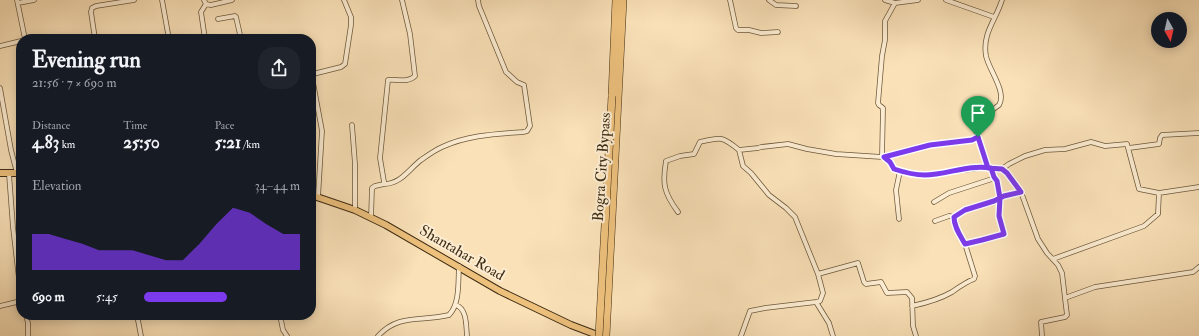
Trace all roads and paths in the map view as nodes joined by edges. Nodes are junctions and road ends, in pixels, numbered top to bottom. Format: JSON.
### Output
{"nodes":[{"id":1,"x":34,"y":0,"type":"edge"},
{"id":2,"x":134,"y":0,"type":"edge"},
{"id":3,"x":162,"y":0,"type":"edge"},
{"id":4,"x":232,"y":0,"type":"edge"},
{"id":5,"x":344,"y":0,"type":"edge"},
{"id":6,"x":402,"y":0,"type":"edge"},
{"id":7,"x":478,"y":0,"type":"edge"},
{"id":8,"x":616,"y":0,"type":"edge"},
{"id":9,"x":623,"y":0,"type":"edge"},
{"id":10,"x":730,"y":0,"type":"edge"},
{"id":11,"x":769,"y":0,"type":"edge"},
{"id":12,"x":886,"y":0,"type":"edge"},
{"id":13,"x":918,"y":0,"type":"edge"},
{"id":14,"x":946,"y":0,"type":"edge"},
{"id":15,"x":1002,"y":0,"type":"edge"},
{"id":16,"x":18,"y":1,"type":"edge"},
{"id":17,"x":205,"y":2,"type":"edge"},
{"id":18,"x":895,"y":3,"type":"junction"},
{"id":19,"x":796,"y":6,"type":"dead end"},
{"id":20,"x":994,"y":17,"type":"junction"},
{"id":21,"x":218,"y":19,"type":"dead end"},
{"id":22,"x":778,"y":32,"type":"dead end"},
{"id":23,"x":24,"y":34,"type":"edge"},
{"id":24,"x":94,"y":34,"type":"edge"},
{"id":25,"x":168,"y":34,"type":"edge"},
{"id":26,"x":204,"y":34,"type":"edge"},
{"id":27,"x":240,"y":34,"type":"edge"},
{"id":28,"x":16,"y":43,"type":"edge"},
{"id":29,"x":0,"y":46,"type":"edge"},
{"id":30,"x":316,"y":73,"type":"edge"},
{"id":31,"x":0,"y":88,"type":"edge"},
{"id":32,"x":615,"y":96,"type":"junction"},
{"id":33,"x":316,"y":99,"type":"edge"},
{"id":34,"x":352,"y":125,"type":"dead end"},
{"id":35,"x":1199,"y":133,"type":"edge"},
{"id":36,"x":978,"y":137,"type":"junction"},
{"id":37,"x":1129,"y":148,"type":"junction"},
{"id":38,"x":739,"y":150,"type":"junction"},
{"id":39,"x":883,"y":157,"type":"junction"},
{"id":40,"x":16,"y":164,"type":"edge"},
{"id":41,"x":989,"y":168,"type":"junction"},
{"id":42,"x":1002,"y":169,"type":"junction"},
{"id":43,"x":900,"y":171,"type":"junction"},
{"id":44,"x":0,"y":173,"type":"edge"},
{"id":45,"x":16,"y":173,"type":"edge"},
{"id":46,"x":9,"y":174,"type":"junction"},
{"id":47,"x":995,"y":178,"type":"junction"},
{"id":48,"x":384,"y":184,"type":"junction"},
{"id":49,"x":1199,"y":187,"type":"edge"},
{"id":50,"x":1021,"y":192,"type":"junction"},
{"id":51,"x":1159,"y":193,"type":"junction"},
{"id":52,"x":318,"y":197,"type":"joint"},
{"id":53,"x":1000,"y":198,"type":"junction"},
{"id":54,"x":934,"y":202,"type":"dead end"},
{"id":55,"x":356,"y":210,"type":"junction"},
{"id":56,"x":678,"y":212,"type":"dead end"},
{"id":57,"x":371,"y":217,"type":"junction"},
{"id":58,"x":954,"y":217,"type":"junction"},
{"id":59,"x":899,"y":219,"type":"dead end"},
{"id":60,"x":935,"y":221,"type":"dead end"},
{"id":61,"x":965,"y":244,"type":"junction"},
{"id":62,"x":16,"y":258,"type":"edge"},
{"id":63,"x":1053,"y":258,"type":"junction"},
{"id":64,"x":459,"y":266,"type":"junction"},
{"id":65,"x":1199,"y":267,"type":"edge"},
{"id":66,"x":818,"y":274,"type":"junction"},
{"id":67,"x":1065,"y":298,"type":"junction"},
{"id":68,"x":16,"y":302,"type":"edge"},
{"id":69,"x":816,"y":302,"type":"junction"},
{"id":70,"x":456,"y":304,"type":"junction"},
{"id":71,"x":0,"y":306,"type":"edge"},
{"id":72,"x":912,"y":306,"type":"junction"},
{"id":73,"x":27,"y":320,"type":"edge"},
{"id":74,"x":139,"y":320,"type":"edge"},
{"id":75,"x":281,"y":320,"type":"edge"},
{"id":76,"x":28,"y":336,"type":"edge"},
{"id":77,"x":141,"y":336,"type":"edge"},
{"id":78,"x":287,"y":336,"type":"edge"},
{"id":79,"x":378,"y":336,"type":"edge"},
{"id":80,"x":467,"y":336,"type":"edge"},
{"id":81,"x":599,"y":336,"type":"edge"},
{"id":82,"x":606,"y":336,"type":"edge"},
{"id":83,"x":741,"y":336,"type":"edge"},
{"id":84,"x":833,"y":336,"type":"edge"},
{"id":85,"x":916,"y":336,"type":"edge"},
{"id":86,"x":1042,"y":336,"type":"edge"}],
"edges":[{"from":1,"to":16,"type":"street"},
{"from":2,"to":24,"type":"street"},
{"from":3,"to":25,"type":"street"},
{"from":4,"to":17,"type":"street"},
{"from":5,"to":30,"type":"street"},
{"from":6,"to":48,"type":"street"},
{"from":7,"to":48,"type":"street"},
{"from":8,"to":32,"type":"highway","name":"Bogra City Bypass"},
{"from":9,"to":32,"type":"highway","name":"Bogra City Bypass"},
{"from":10,"to":22,"type":"street"},
{"from":11,"to":19,"type":"street"},
{"from":12,"to":18,"type":"street"},
{"from":13,"to":18,"type":"street"},
{"from":14,"to":20,"type":"street"},
{"from":15,"to":20,"type":"street"},
{"from":16,"to":23,"type":"street"},
{"from":17,"to":26,"type":"street"},
{"from":18,"to":39,"type":"street"},
{"from":20,"to":36,"type":"street"},
{"from":21,"to":27,"type":"street"},
{"from":28,"to":29,"type":"street"},
{"from":31,"to":40,"type":"street"},
{"from":32,"to":81,"type":"highway","name":"Bogra City Bypass","bridge":true},
{"from":32,"to":82,"type":"highway","name":"Bogra City Bypass"},
{"from":33,"to":52,"type":"street"},
{"from":34,"to":55,"type":"street"},
{"from":35,"to":37,"type":"street"},
{"from":36,"to":39,"type":"street"},
{"from":36,"to":41,"type":"street"},
{"from":37,"to":42,"type":"street"},
{"from":37,"to":51,"type":"street"},
{"from":38,"to":39,"type":"street"},
{"from":38,"to":56,"type":"street"},
{"from":38,"to":66,"type":"street"},
{"from":39,"to":43,"type":"street"},
{"from":41,"to":42,"type":"street"},
{"from":41,"to":43,"type":"street"},
{"from":41,"to":47,"type":"street"},
{"from":42,"to":50,"type":"street"},
{"from":43,"to":59,"type":"street"},
{"from":44,"to":46,"type":"main road"},
{"from":45,"to":46,"type":"main road"},
{"from":46,"to":62,"type":"street"},
{"from":47,"to":53,"type":"street"},
{"from":47,"to":54,"type":"street"},
{"from":48,"to":57,"type":"street"},
{"from":49,"to":51,"type":"street"},
{"from":50,"to":53,"type":"street"},
{"from":50,"to":63,"type":"street"},
{"from":51,"to":63,"type":"street"},
{"from":52,"to":55,"type":"main road","name":"Shantahar Road"},
{"from":53,"to":58,"type":"street"},
{"from":53,"to":61,"type":"street"},
{"from":55,"to":57,"type":"main road","name":"Shantahar Road"},
{"from":57,"to":64,"type":"main road","name":"Shantahar Road"},
{"from":58,"to":60,"type":"street"},
{"from":58,"to":61,"type":"street"},
{"from":61,"to":72,"type":"street"},
{"from":63,"to":67,"type":"street"},
{"from":64,"to":70,"type":"street"},
{"from":64,"to":81,"type":"main road","name":"Shantahar Road"},
{"from":65,"to":67,"type":"street"},
{"from":66,"to":69,"type":"street"},
{"from":66,"to":72,"type":"street"},
{"from":67,"to":86,"type":"street"},
{"from":68,"to":71,"type":"street"},
{"from":69,"to":83,"type":"street"},
{"from":69,"to":84,"type":"street"},
{"from":70,"to":79,"type":"street"},
{"from":70,"to":80,"type":"street"},
{"from":72,"to":85,"type":"street"},
{"from":73,"to":76,"type":"street"},
{"from":74,"to":77,"type":"street"},
{"from":75,"to":78,"type":"street"}]}
